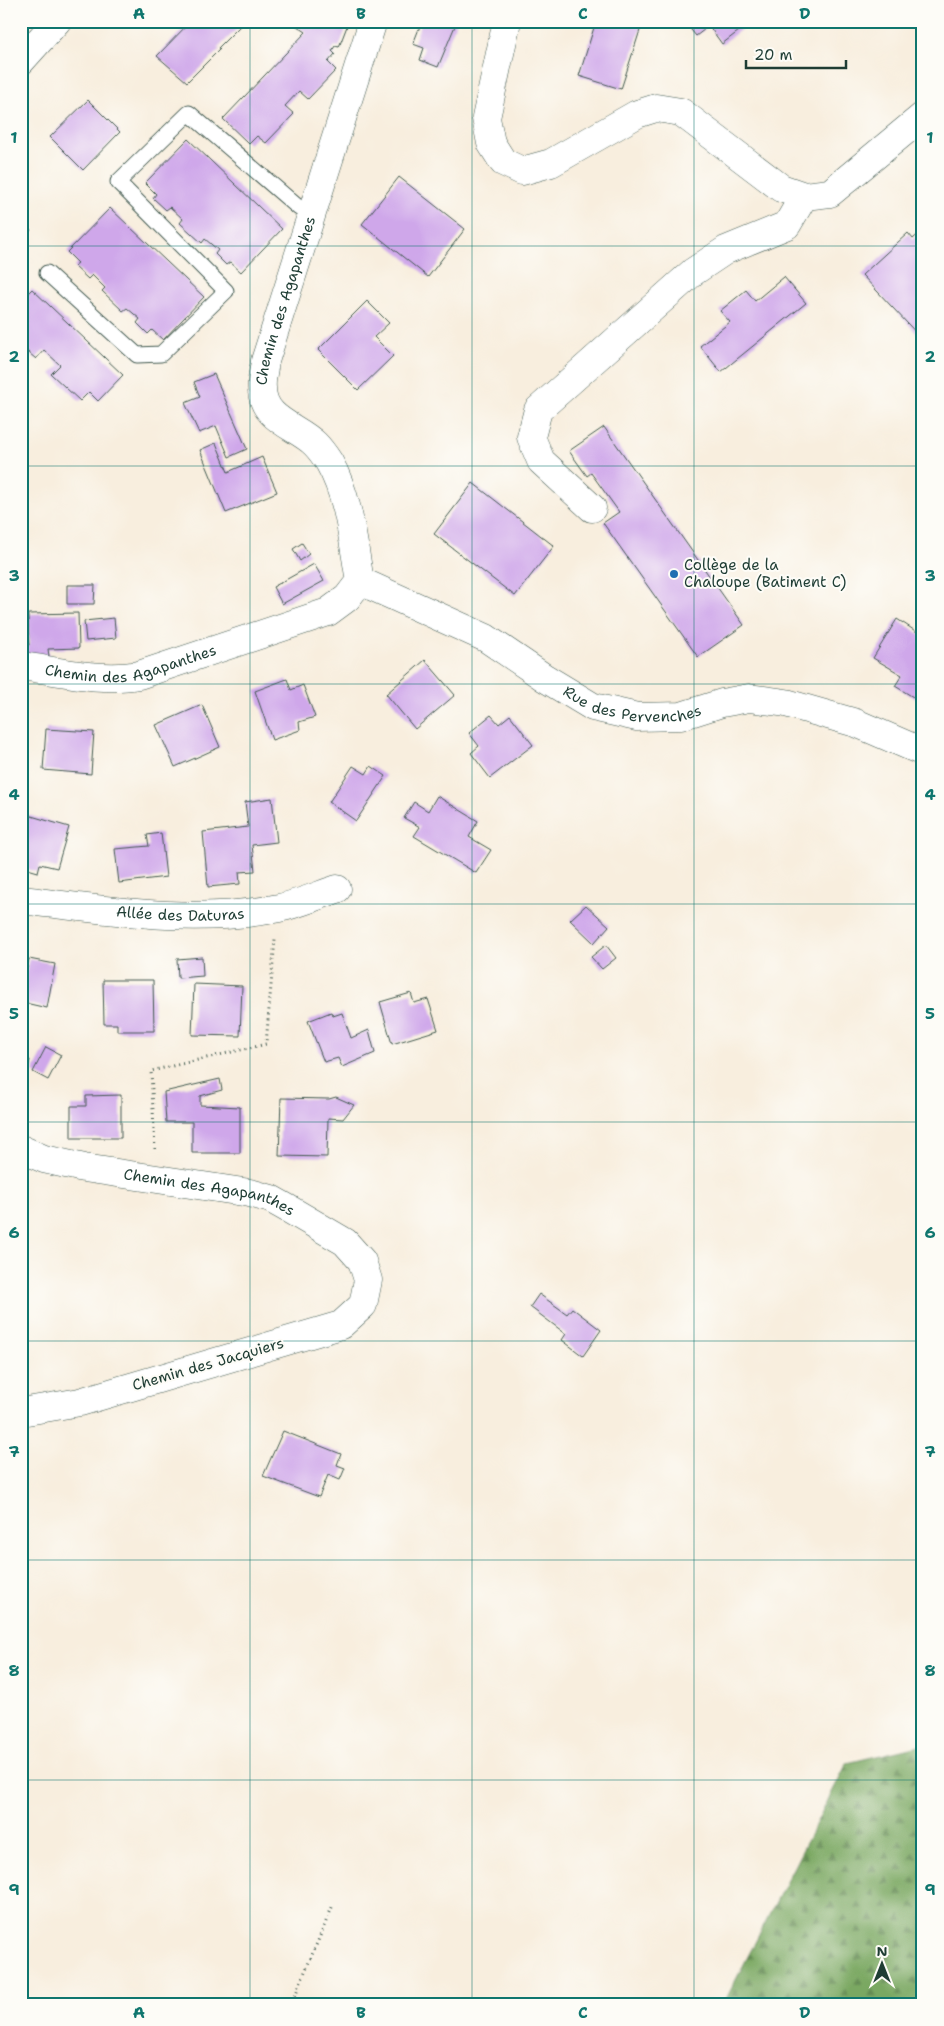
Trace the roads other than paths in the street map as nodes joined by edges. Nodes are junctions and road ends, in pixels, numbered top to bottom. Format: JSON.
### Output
{"nodes":[{"id":1,"x":57,"y":21,"type":"edge"},
{"id":2,"x":372,"y":21,"type":"edge"},
{"id":3,"x":507,"y":21,"type":"edge"},
{"id":4,"x":21,"y":61,"type":"edge"},
{"id":5,"x":923,"y":116,"type":"edge"},
{"id":6,"x":804,"y":196,"type":"junction"},
{"id":7,"x":312,"y":213,"type":"junction"},
{"id":8,"x":47,"y":273,"type":"dead end"},
{"id":9,"x":592,"y":508,"type":"dead end"},
{"id":10,"x":360,"y":581,"type":"junction"},
{"id":11,"x":21,"y":666,"type":"edge"},
{"id":12,"x":923,"y":752,"type":"edge"},
{"id":13,"x":338,"y":889,"type":"dead end"},
{"id":14,"x":21,"y":900,"type":"edge"},
{"id":15,"x":21,"y":1149,"type":"edge"},
{"id":16,"x":368,"y":1280,"type":"joint"},
{"id":17,"x":21,"y":1412,"type":"edge"}],
"edges":[{"from":1,"to":4,"type":"street"},
{"from":2,"to":7,"type":"street","name":"Chemin des Agapanthes"},
{"from":3,"to":6,"type":"street"},
{"from":5,"to":6,"type":"street"},
{"from":6,"to":9,"type":"street"},
{"from":7,"to":8,"type":"lane"},
{"from":7,"to":10,"type":"street","name":"Chemin des Agapanthes"},
{"from":10,"to":11,"type":"street","name":"Chemin des Agapanthes"},
{"from":10,"to":12,"type":"street","name":"Rue des Pervenches"},
{"from":13,"to":14,"type":"street","name":"Allée des Daturas"},
{"from":15,"to":16,"type":"street","name":"Chemin des Agapanthes"},
{"from":16,"to":17,"type":"street","name":"Chemin des Jacquiers"}]}
